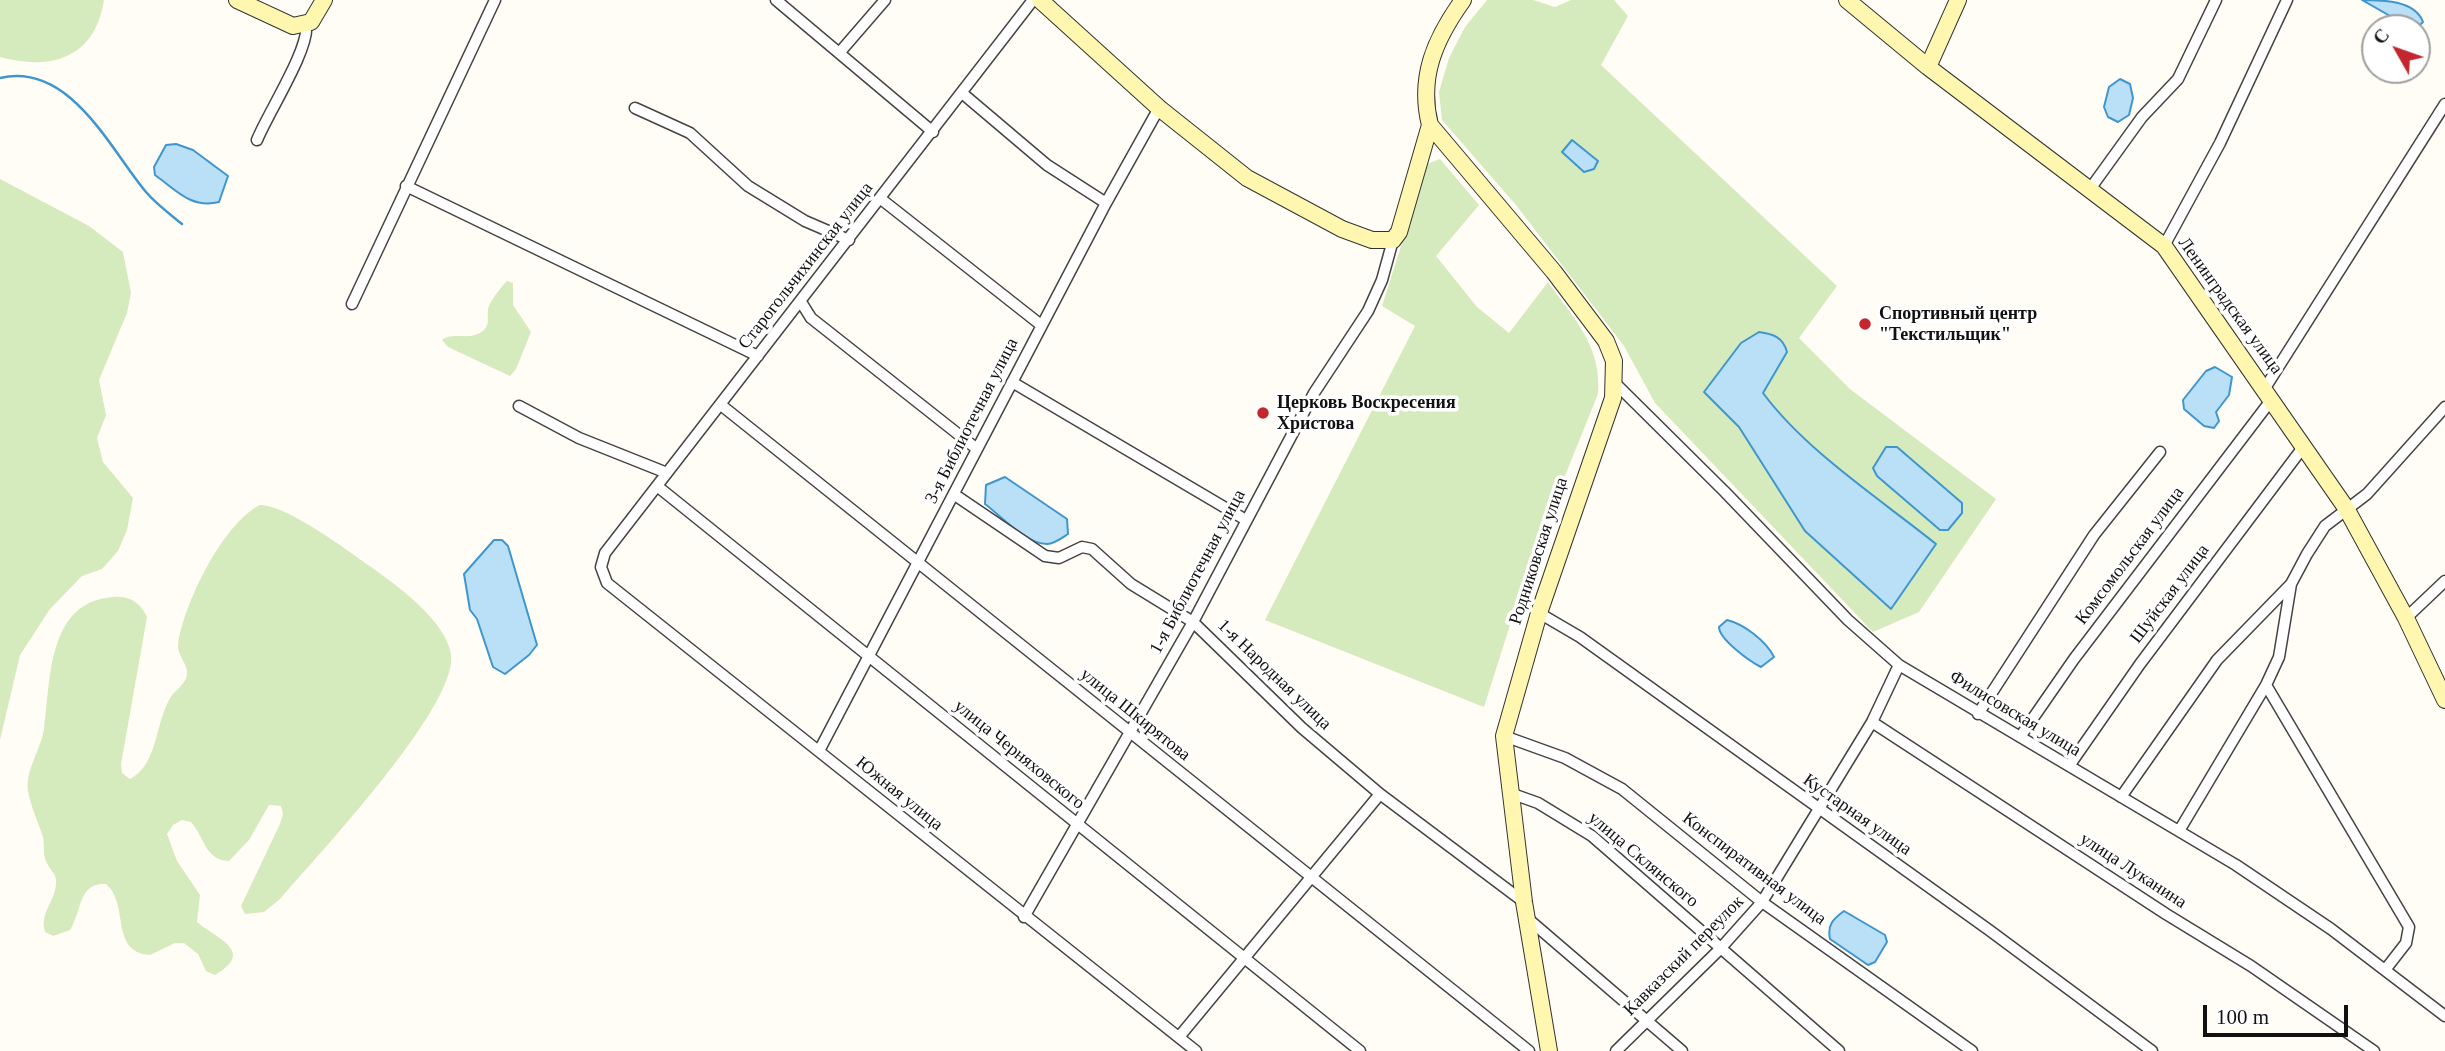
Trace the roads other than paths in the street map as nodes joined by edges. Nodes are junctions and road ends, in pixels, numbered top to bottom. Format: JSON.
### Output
{"nodes":[{"id":1,"x":237,"y":0,"type":"edge"},
{"id":2,"x":324,"y":0,"type":"edge"},
{"id":3,"x":495,"y":0,"type":"edge"},
{"id":4,"x":776,"y":0,"type":"edge"},
{"id":5,"x":885,"y":0,"type":"edge"},
{"id":6,"x":1033,"y":0,"type":"edge"},
{"id":7,"x":1040,"y":0,"type":"edge"},
{"id":8,"x":1463,"y":0,"type":"edge"},
{"id":9,"x":1847,"y":0,"type":"edge"},
{"id":10,"x":1958,"y":0,"type":"edge"},
{"id":11,"x":2216,"y":0,"type":"edge"},
{"id":12,"x":2287,"y":0,"type":"edge"},
{"id":13,"x":306,"y":25,"type":"junction"},
{"id":14,"x":840,"y":52,"type":"junction"},
{"id":15,"x":1928,"y":67,"type":"junction"},
{"id":16,"x":962,"y":93,"type":"junction"},
{"id":17,"x":2445,"y":104,"type":"edge"},
{"id":18,"x":635,"y":108,"type":"dead end"},
{"id":19,"x":1159,"y":108,"type":"junction"},
{"id":20,"x":1430,"y":125,"type":"junction"},
{"id":21,"x":933,"y":132,"type":"junction"},
{"id":22,"x":257,"y":140,"type":"dead end"},
{"id":23,"x":406,"y":186,"type":"junction"},
{"id":24,"x":2090,"y":189,"type":"junction"},
{"id":25,"x":881,"y":199,"type":"junction"},
{"id":26,"x":1106,"y":203,"type":"junction"},
{"id":27,"x":849,"y":240,"type":"junction"},
{"id":28,"x":1393,"y":240,"type":"junction"},
{"id":29,"x":2164,"y":246,"type":"junction"},
{"id":30,"x":801,"y":302,"type":"junction"},
{"id":31,"x":352,"y":304,"type":"dead end"},
{"id":32,"x":1041,"y":325,"type":"junction"},
{"id":33,"x":758,"y":356,"type":"junction"},
{"id":34,"x":1012,"y":382,"type":"junction"},
{"id":35,"x":1615,"y":383,"type":"junction"},
{"id":36,"x":2269,"y":393,"type":"junction"},
{"id":37,"x":519,"y":405,"type":"dead end"},
{"id":38,"x":720,"y":405,"type":"junction"},
{"id":39,"x":2445,"y":407,"type":"edge"},
{"id":40,"x":2304,"y":446,"type":"junction"},
{"id":41,"x":976,"y":449,"type":"junction"},
{"id":42,"x":2160,"y":452,"type":"dead end"},
{"id":43,"x":667,"y":473,"type":"junction"},
{"id":44,"x":657,"y":486,"type":"junction"},
{"id":45,"x":955,"y":495,"type":"junction"},
{"id":46,"x":2346,"y":508,"type":"junction"},
{"id":47,"x":1246,"y":520,"type":"junction"},
{"id":48,"x":605,"y":553,"type":"joint"},
{"id":49,"x":917,"y":563,"type":"junction"},
{"id":50,"x":2445,"y":581,"type":"edge"},
{"id":51,"x":2291,"y":584,"type":"junction"},
{"id":52,"x":1539,"y":612,"type":"junction"},
{"id":53,"x":2406,"y":618,"type":"junction"},
{"id":54,"x":1193,"y":622,"type":"junction"},
{"id":55,"x":870,"y":657,"type":"junction"},
{"id":56,"x":1899,"y":665,"type":"junction"},
{"id":57,"x":2266,"y":685,"type":"junction"},
{"id":58,"x":2445,"y":700,"type":"edge"},
{"id":59,"x":1978,"y":715,"type":"junction"},
{"id":60,"x":1872,"y":722,"type":"junction"},
{"id":61,"x":1131,"y":733,"type":"junction"},
{"id":62,"x":1504,"y":736,"type":"junction"},
{"id":63,"x":2020,"y":737,"type":"junction"},
{"id":64,"x":819,"y":751,"type":"junction"},
{"id":65,"x":2068,"y":766,"type":"junction"},
{"id":66,"x":1510,"y":793,"type":"junction"},
{"id":67,"x":1380,"y":794,"type":"junction"},
{"id":68,"x":2121,"y":797,"type":"junction"},
{"id":69,"x":1818,"y":808,"type":"junction"},
{"id":70,"x":1077,"y":824,"type":"junction"},
{"id":71,"x":2179,"y":831,"type":"junction"},
{"id":72,"x":1310,"y":878,"type":"junction"},
{"id":73,"x":1762,"y":902,"type":"junction"},
{"id":74,"x":1526,"y":910,"type":"junction"},
{"id":75,"x":1024,"y":917,"type":"junction"},
{"id":76,"x":1720,"y":949,"type":"junction"},
{"id":77,"x":1245,"y":957,"type":"junction"},
{"id":78,"x":2385,"y":970,"type":"junction"},
{"id":79,"x":2445,"y":1016,"type":"edge"},
{"id":80,"x":1646,"y":1018,"type":"junction"},
{"id":81,"x":1179,"y":1037,"type":"junction"},
{"id":82,"x":1196,"y":1051,"type":"edge"},
{"id":83,"x":1360,"y":1051,"type":"edge"},
{"id":84,"x":1529,"y":1051,"type":"edge"},
{"id":85,"x":1549,"y":1051,"type":"edge"},
{"id":86,"x":1616,"y":1051,"type":"edge"},
{"id":87,"x":1682,"y":1051,"type":"edge"},
{"id":88,"x":1839,"y":1051,"type":"edge"},
{"id":89,"x":1972,"y":1051,"type":"edge"},
{"id":90,"x":2152,"y":1051,"type":"edge"},
{"id":91,"x":2374,"y":1051,"type":"edge"}],
"edges":[{"from":1,"to":13,"type":"street"},
{"from":2,"to":13,"type":"street"},
{"from":3,"to":23,"type":"street"},
{"from":4,"to":14,"type":"street"},
{"from":5,"to":14,"type":"street"},
{"from":6,"to":16,"type":"street","name":"Старогольчихинская улица"},
{"from":7,"to":19,"type":"street"},
{"from":8,"to":20,"type":"street"},
{"from":9,"to":15,"type":"street","name":"Ленинградская улица"},
{"from":10,"to":15,"type":"street"},
{"from":11,"to":24,"type":"street"},
{"from":12,"to":29,"type":"street"},
{"from":13,"to":22,"type":"street"},
{"from":14,"to":21,"type":"street"},
{"from":15,"to":24,"type":"street","name":"Ленинградская улица"},
{"from":16,"to":21,"type":"street","name":"Старогольчихинская улица"},
{"from":16,"to":26,"type":"street"},
{"from":17,"to":36,"type":"street","name":"Комсомольская улица"},
{"from":18,"to":27,"type":"street"},
{"from":19,"to":26,"type":"street","name":"3-я Библиотечная улица"},
{"from":19,"to":28,"type":"street"},
{"from":20,"to":28,"type":"street"},
{"from":20,"to":35,"type":"street","name":"Родниковская улица"},
{"from":21,"to":25,"type":"street","name":"Старогольчихинская улица"},
{"from":23,"to":31,"type":"street"},
{"from":23,"to":33,"type":"street"},
{"from":24,"to":29,"type":"street","name":"Ленинградская улица"},
{"from":25,"to":27,"type":"street","name":"Старогольчихинская улица"},
{"from":25,"to":32,"type":"street"},
{"from":26,"to":32,"type":"street","name":"3-я Библиотечная улица"},
{"from":27,"to":30,"type":"street","name":"Старогольчихинская улица"},
{"from":28,"to":47,"type":"street","name":"1-я Библиотечная улица"},
{"from":29,"to":36,"type":"street","name":"Ленинградская улица"},
{"from":30,"to":33,"type":"street","name":"Старогольчихинская улица"},
{"from":30,"to":41,"type":"street"},
{"from":32,"to":34,"type":"street","name":"3-я Библиотечная улица"},
{"from":33,"to":38,"type":"street","name":"Старогольчихинская улица"},
{"from":34,"to":41,"type":"street","name":"3-я Библиотечная улица"},
{"from":34,"to":47,"type":"street"},
{"from":35,"to":52,"type":"street","name":"Родниковская улица"},
{"from":35,"to":56,"type":"street","name":"Филисовская улица"},
{"from":36,"to":40,"type":"street","name":"Ленинградская улица"},
{"from":36,"to":63,"type":"street","name":"Комсомольская улица"},
{"from":37,"to":43,"type":"street"},
{"from":38,"to":43,"type":"street","name":"Старогольчихинская улица"},
{"from":38,"to":49,"type":"street","name":"улица Шкирятова"},
{"from":39,"to":46,"type":"street"},
{"from":40,"to":46,"type":"street","name":"Ленинградская улица"},
{"from":40,"to":65,"type":"street","name":"Шуйская улица"},
{"from":41,"to":45,"type":"street","name":"3-я Библиотечная улица"},
{"from":42,"to":59,"type":"street"},
{"from":43,"to":44,"type":"street","name":"Старогольчихинская улица"},
{"from":44,"to":48,"type":"street","name":"Старогольчихинская улица"},
{"from":44,"to":55,"type":"street","name":"улица Черняховского"},
{"from":45,"to":49,"type":"street","name":"3-я Библиотечная улица"},
{"from":45,"to":54,"type":"street","name":"1-я Народная улица"},
{"from":46,"to":51,"type":"street"},
{"from":46,"to":53,"type":"street","name":"Ленинградская улица"},
{"from":47,"to":54,"type":"street","name":"1-я Библиотечная улица"},
{"from":48,"to":64,"type":"street","name":"Южная улица"},
{"from":49,"to":55,"type":"street","name":"3-я Библиотечная улица"},
{"from":49,"to":61,"type":"street","name":"улица Шкирятова"},
{"from":50,"to":53,"type":"street"},
{"from":51,"to":57,"type":"street"},
{"from":51,"to":68,"type":"street"},
{"from":52,"to":62,"type":"street","name":"Родниковская улица"},
{"from":52,"to":69,"type":"street","name":"Кустарная улица"},
{"from":53,"to":58,"type":"street","name":"Ленинградская улица"},
{"from":54,"to":61,"type":"street","name":"1-я Библиотечная улица"},
{"from":54,"to":67,"type":"street","name":"1-я Народная улица"},
{"from":55,"to":64,"type":"street","name":"3-я Библиотечная улица"},
{"from":55,"to":70,"type":"street","name":"улица Черняховского"},
{"from":56,"to":59,"type":"street","name":"Филисовская улица"},
{"from":56,"to":60,"type":"street","name":"Кавказский переулок"},
{"from":57,"to":71,"type":"street"},
{"from":57,"to":78,"type":"street"},
{"from":59,"to":63,"type":"street","name":"Филисовская улица"},
{"from":60,"to":69,"type":"street","name":"Кавказский переулок"},
{"from":60,"to":91,"type":"street","name":"улица Луканина"},
{"from":61,"to":70,"type":"street","name":"1-я Библиотечная улица"},
{"from":61,"to":72,"type":"street","name":"улица Шкирятова"},
{"from":62,"to":66,"type":"street","name":"Родниковская улица"},
{"from":62,"to":73,"type":"street","name":"Конспиративная улица"},
{"from":63,"to":65,"type":"street","name":"Филисовская улица"},
{"from":64,"to":75,"type":"street","name":"Южная улица"},
{"from":65,"to":68,"type":"street","name":"Филисовская улица"},
{"from":66,"to":74,"type":"street","name":"Родниковская улица"},
{"from":66,"to":76,"type":"street","name":"улица Склянского"},
{"from":67,"to":72,"type":"street"},
{"from":67,"to":74,"type":"street","name":"1-я Народная улица"},
{"from":68,"to":71,"type":"street","name":"Филисовская улица"},
{"from":69,"to":73,"type":"street","name":"Кавказский переулок"},
{"from":69,"to":90,"type":"street","name":"Кустарная улица"},
{"from":70,"to":75,"type":"street","name":"1-я Библиотечная улица"},
{"from":70,"to":77,"type":"street","name":"улица Черняховского"},
{"from":71,"to":78,"type":"street","name":"Филисовская улица"},
{"from":72,"to":77,"type":"street"},
{"from":72,"to":84,"type":"street","name":"улица Шкирятова"},
{"from":73,"to":76,"type":"street","name":"Кавказский переулок"},
{"from":73,"to":89,"type":"street","name":"Конспиративная улица"},
{"from":74,"to":80,"type":"street","name":"1-я Народная улица"},
{"from":74,"to":85,"type":"street","name":"Родниковская улица"},
{"from":75,"to":81,"type":"street","name":"Южная улица"},
{"from":76,"to":80,"type":"street","name":"Кавказский переулок"},
{"from":76,"to":88,"type":"street","name":"улица Склянского"},
{"from":77,"to":81,"type":"street"},
{"from":77,"to":83,"type":"street","name":"улица Черняховского"},
{"from":78,"to":79,"type":"street","name":"Филисовская улица"},
{"from":80,"to":86,"type":"street","name":"Кавказский переулок"},
{"from":80,"to":87,"type":"street","name":"1-я Народная улица"},
{"from":81,"to":82,"type":"street","name":"Южная улица"}]}
